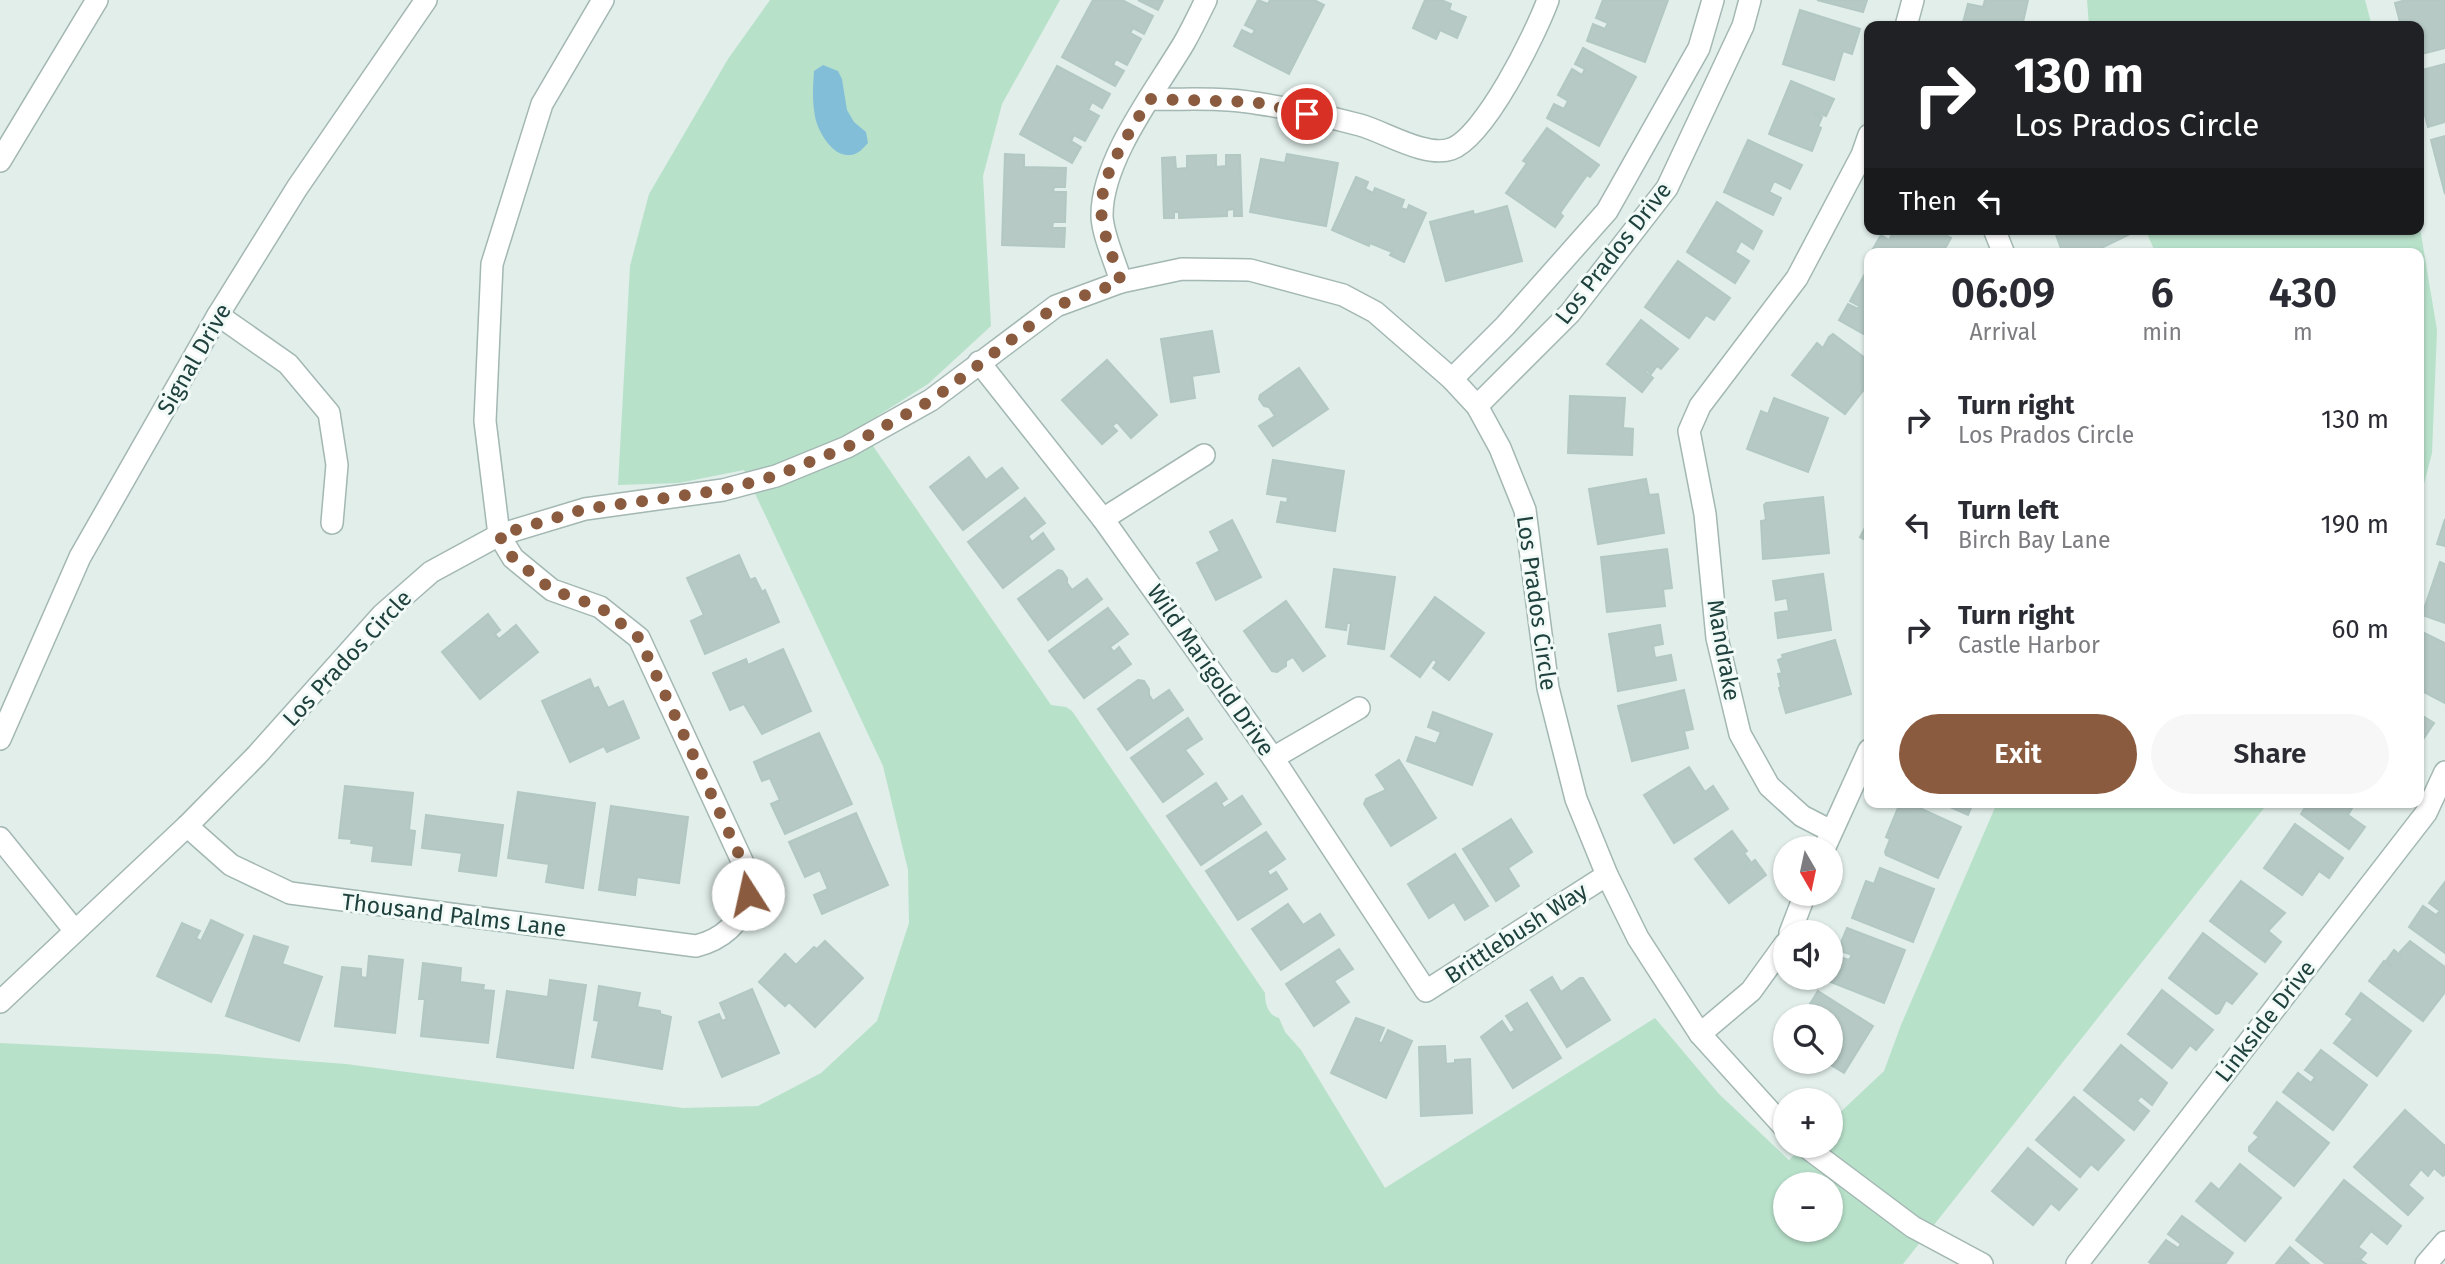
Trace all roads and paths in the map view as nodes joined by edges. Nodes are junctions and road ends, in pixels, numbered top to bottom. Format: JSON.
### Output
{"nodes":[{"id":1,"x":97,"y":0,"type":"edge"},
{"id":2,"x":426,"y":0,"type":"edge"},
{"id":3,"x":603,"y":0,"type":"edge"},
{"id":4,"x":1206,"y":0,"type":"edge"},
{"id":5,"x":1548,"y":0,"type":"edge"},
{"id":6,"x":1713,"y":0,"type":"edge"},
{"id":7,"x":1750,"y":0,"type":"edge"},
{"id":8,"x":1913,"y":0,"type":"edge"},
{"id":9,"x":1907,"y":21,"type":"edge"},
{"id":10,"x":1149,"y":99,"type":"junction"},
{"id":11,"x":1864,"y":149,"type":"edge"},
{"id":12,"x":0,"y":161,"type":"edge"},
{"id":13,"x":1121,"y":282,"type":"junction"},
{"id":14,"x":218,"y":315,"type":"junction"},
{"id":15,"x":979,"y":362,"type":"junction"},
{"id":16,"x":1451,"y":379,"type":"junction"},
{"id":17,"x":1477,"y":406,"type":"junction"},
{"id":18,"x":1204,"y":455,"type":"dead end"},
{"id":19,"x":1103,"y":519,"type":"junction"},
{"id":20,"x":332,"y":523,"type":"dead end"},
{"id":21,"x":499,"y":535,"type":"junction"},
{"id":22,"x":1359,"y":708,"type":"dead end"},
{"id":23,"x":0,"y":740,"type":"edge"},
{"id":24,"x":1273,"y":758,"type":"junction"},
{"id":25,"x":1864,"y":761,"type":"edge"},
{"id":26,"x":2445,"y":772,"type":"edge"},
{"id":27,"x":2435,"y":818,"type":"edge"},
{"id":28,"x":187,"y":826,"type":"junction"},
{"id":29,"x":1823,"y":836,"type":"edge"},
{"id":30,"x":1829,"y":836,"type":"edge"},
{"id":31,"x":0,"y":838,"type":"edge"},
{"id":32,"x":1607,"y":875,"type":"junction"},
{"id":33,"x":75,"y":931,"type":"junction"},
{"id":34,"x":1773,"y":961,"type":"edge"},
{"id":35,"x":1426,"y":991,"type":"joint"},
{"id":36,"x":0,"y":1002,"type":"edge"},
{"id":37,"x":1700,"y":1034,"type":"junction"},
{"id":38,"x":1773,"y":1115,"type":"edge"},
{"id":39,"x":1821,"y":1158,"type":"edge"},
{"id":40,"x":2445,"y":1242,"type":"edge"},
{"id":41,"x":1982,"y":1264,"type":"edge"},
{"id":42,"x":2077,"y":1264,"type":"edge"},
{"id":43,"x":2426,"y":1264,"type":"edge"}],
"edges":[{"from":1,"to":12,"type":"street"},
{"from":2,"to":14,"type":"street","name":"Signal Drive"},
{"from":3,"to":21,"type":"street"},
{"from":4,"to":10,"type":"street"},
{"from":5,"to":10,"type":"street"},
{"from":6,"to":16,"type":"street","name":"Los Prados Drive"},
{"from":7,"to":17,"type":"street","name":"Los Prados Drive"},
{"from":8,"to":9,"type":"street"},
{"from":10,"to":13,"type":"street"},
{"from":11,"to":29,"type":"street","name":"Mandrake"},
{"from":13,"to":15,"type":"street","name":"Los Prados Circle"},
{"from":13,"to":16,"type":"street","name":"Los Prados Circle"},
{"from":14,"to":20,"type":"street"},
{"from":14,"to":23,"type":"street","name":"Signal Drive"},
{"from":15,"to":19,"type":"street","name":"Wild Marigold Drive"},
{"from":15,"to":21,"type":"street","name":"Los Prados Circle"},
{"from":16,"to":17,"type":"street","name":"Los Prados Circle"},
{"from":17,"to":32,"type":"street","name":"Los Prados Circle"},
{"from":18,"to":19,"type":"street"},
{"from":19,"to":24,"type":"street","name":"Wild Marigold Drive"},
{"from":21,"to":28,"type":"street","name":"Los Prados Circle"},
{"from":21,"to":28,"type":"street","name":"Thousand Palms Lane"},
{"from":22,"to":24,"type":"street"},
{"from":24,"to":35,"type":"street","name":"Wild Marigold Drive"},
{"from":25,"to":30,"type":"street"},
{"from":26,"to":27,"type":"street","name":"Linkside Drive"},
{"from":27,"to":42,"type":"street","name":"Linkside Drive"},
{"from":28,"to":33,"type":"street","name":"Los Prados Circle"},
{"from":31,"to":33,"type":"street"},
{"from":32,"to":35,"type":"street","name":"Brittlebush Way"},
{"from":32,"to":37,"type":"street","name":"Los Prados Circle"},
{"from":33,"to":36,"type":"street","name":"Los Prados Circle"},
{"from":34,"to":37,"type":"street"},
{"from":37,"to":38,"type":"street","name":"Los Prados Circle"},
{"from":39,"to":41,"type":"street"},
{"from":40,"to":43,"type":"street"}]}
